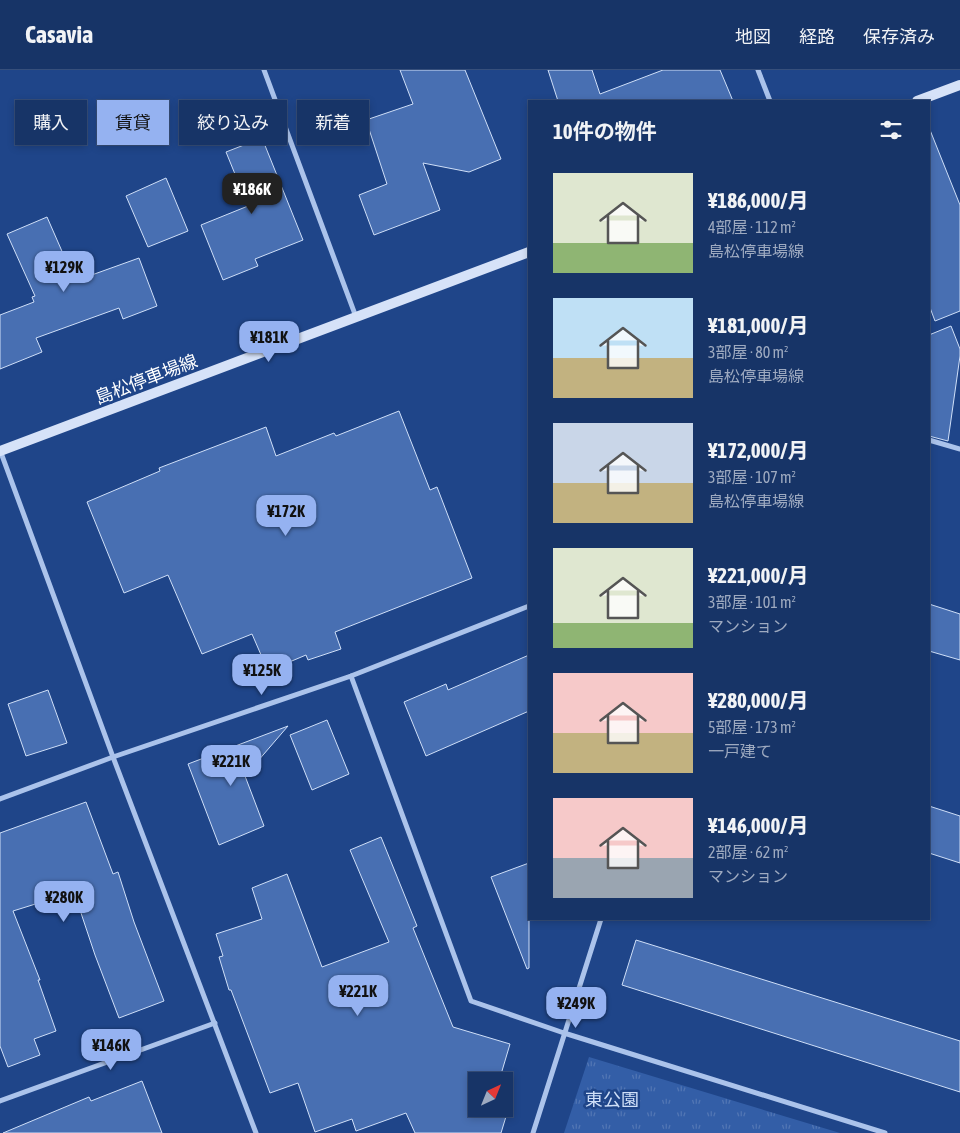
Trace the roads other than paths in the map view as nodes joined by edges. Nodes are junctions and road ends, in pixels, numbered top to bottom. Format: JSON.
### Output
{"nodes":[{"id":1,"x":264,"y":70,"type":"edge"},
{"id":2,"x":758,"y":70,"type":"edge"},
{"id":3,"x":960,"y":85,"type":"edge"},
{"id":4,"x":770,"y":100,"type":"edge"},
{"id":5,"x":920,"y":100,"type":"edge"},
{"id":6,"x":528,"y":252,"type":"edge"},
{"id":7,"x":356,"y":318,"type":"junction"},
{"id":8,"x":930,"y":440,"type":"edge"},
{"id":9,"x":0,"y":450,"type":"edge"},
{"id":10,"x":960,"y":450,"type":"edge"},
{"id":11,"x":528,"y":606,"type":"edge"},
{"id":12,"x":351,"y":676,"type":"junction"},
{"id":13,"x":113,"y":757,"type":"junction"},
{"id":14,"x":0,"y":799,"type":"edge"},
{"id":15,"x":601,"y":920,"type":"edge"},
{"id":16,"x":215,"y":1022,"type":"junction"},
{"id":17,"x":564,"y":1033,"type":"junction"},
{"id":18,"x":0,"y":1101,"type":"edge"},
{"id":19,"x":256,"y":1133,"type":"edge"},
{"id":20,"x":533,"y":1133,"type":"edge"},
{"id":21,"x":885,"y":1133,"type":"edge"}],
"edges":[{"from":1,"to":7,"type":"street"},
{"from":2,"to":4,"type":"street"},
{"from":3,"to":5,"type":"main road"},
{"from":6,"to":7,"type":"main road","name":"島松停車場線"},
{"from":7,"to":9,"type":"main road","name":"島松停車場線"},
{"from":8,"to":10,"type":"street"},
{"from":9,"to":13,"type":"street"},
{"from":11,"to":12,"type":"street"},
{"from":12,"to":13,"type":"street"},
{"from":12,"to":17,"type":"street"},
{"from":13,"to":14,"type":"street"},
{"from":13,"to":16,"type":"street"},
{"from":15,"to":17,"type":"street"},
{"from":16,"to":18,"type":"street"},
{"from":16,"to":19,"type":"street"},
{"from":17,"to":20,"type":"street"},
{"from":17,"to":21,"type":"street"}]}
